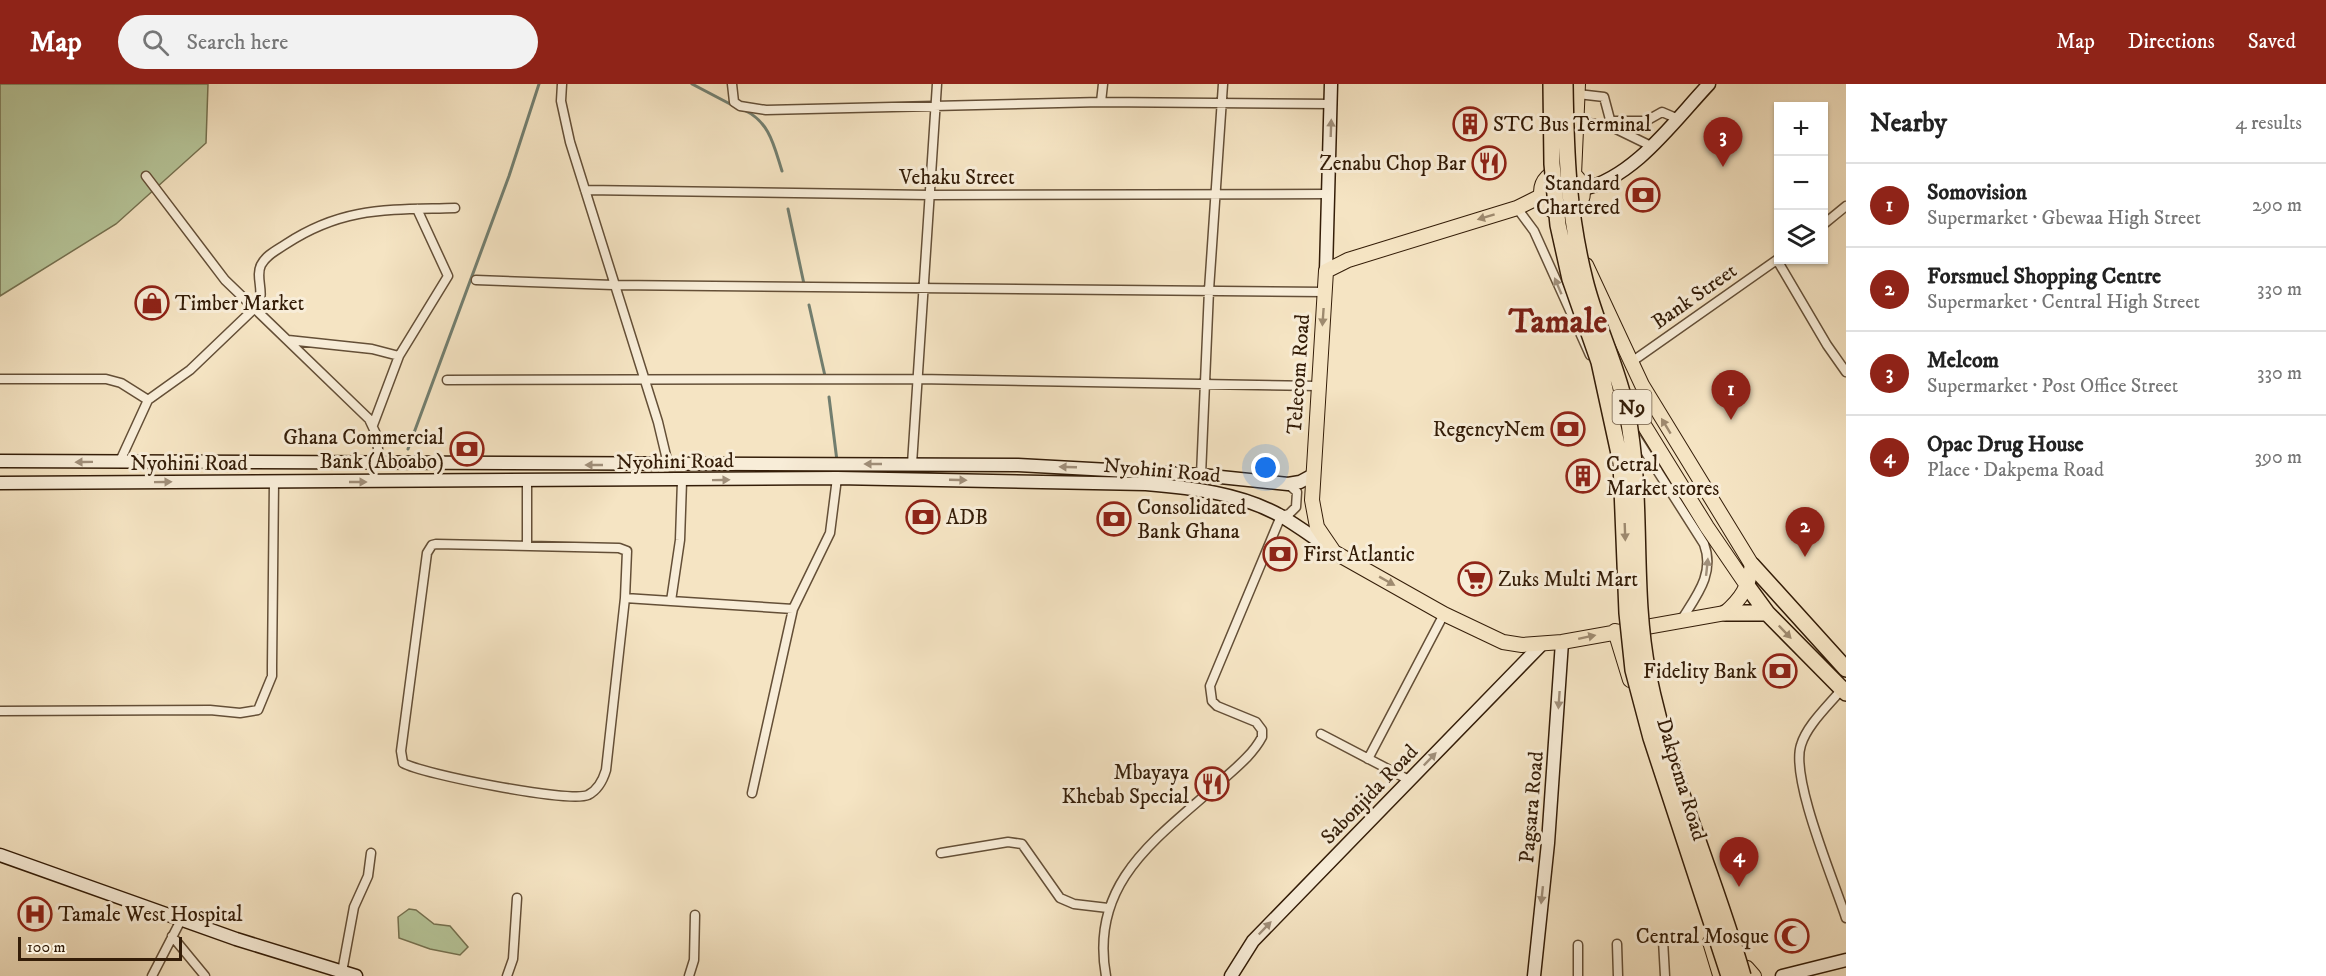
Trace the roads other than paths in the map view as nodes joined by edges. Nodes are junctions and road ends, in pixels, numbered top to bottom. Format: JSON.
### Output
{"nodes":[{"id":1,"x":562,"y":84,"type":"edge"},
{"id":2,"x":732,"y":84,"type":"edge"},
{"id":3,"x":937,"y":84,"type":"edge"},
{"id":4,"x":1103,"y":84,"type":"edge"},
{"id":5,"x":1223,"y":84,"type":"edge"},
{"id":6,"x":1331,"y":84,"type":"edge"},
{"id":7,"x":1544,"y":84,"type":"edge"},
{"id":8,"x":1551,"y":84,"type":"edge"},
{"id":9,"x":1565,"y":84,"type":"edge"},
{"id":10,"x":1709,"y":84,"type":"edge"},
{"id":11,"x":1578,"y":89,"type":"edge"},
{"id":12,"x":1101,"y":102,"type":"junction"},
{"id":13,"x":1221,"y":102,"type":"junction"},
{"id":14,"x":935,"y":104,"type":"junction"},
{"id":15,"x":1332,"y":104,"type":"junction"},
{"id":16,"x":1676,"y":118,"type":"junction"},
{"id":17,"x":1577,"y":121,"type":"junction"},
{"id":18,"x":1611,"y":124,"type":"junction"},
{"id":19,"x":1651,"y":146,"type":"junction"},
{"id":20,"x":1574,"y":175,"type":"junction"},
{"id":21,"x":146,"y":176,"type":"dead end"},
{"id":22,"x":1545,"y":179,"type":"junction"},
{"id":23,"x":1583,"y":189,"type":"junction"},
{"id":24,"x":585,"y":190,"type":"junction"},
{"id":25,"x":929,"y":195,"type":"junction"},
{"id":26,"x":1329,"y":195,"type":"junction"},
{"id":27,"x":1215,"y":196,"type":"junction"},
{"id":28,"x":1541,"y":196,"type":"junction"},
{"id":29,"x":1846,"y":206,"type":"edge"},
{"id":30,"x":455,"y":208,"type":"dead end"},
{"id":31,"x":1517,"y":208,"type":"junction"},
{"id":32,"x":1575,"y":208,"type":"junction"},
{"id":33,"x":417,"y":209,"type":"junction"},
{"id":34,"x":1549,"y":210,"type":"junction"},
{"id":35,"x":1828,"y":221,"type":"edge"},
{"id":36,"x":1774,"y":263,"type":"edge"},
{"id":37,"x":1780,"y":264,"type":"edge"},
{"id":38,"x":1326,"y":271,"type":"junction"},
{"id":39,"x":476,"y":280,"type":"dead end"},
{"id":40,"x":614,"y":285,"type":"junction"},
{"id":41,"x":923,"y":289,"type":"junction"},
{"id":42,"x":1209,"y":290,"type":"junction"},
{"id":43,"x":1325,"y":292,"type":"junction"},
{"id":44,"x":254,"y":311,"type":"junction"},
{"id":45,"x":287,"y":340,"type":"junction"},
{"id":46,"x":399,"y":356,"type":"junction"},
{"id":47,"x":1630,"y":363,"type":"junction"},
{"id":48,"x":1846,"y":372,"type":"edge"},
{"id":49,"x":0,"y":379,"type":"edge"},
{"id":50,"x":643,"y":379,"type":"junction"},
{"id":51,"x":917,"y":379,"type":"junction"},
{"id":52,"x":447,"y":380,"type":"dead end"},
{"id":53,"x":1205,"y":384,"type":"junction"},
{"id":54,"x":1318,"y":386,"type":"junction"},
{"id":55,"x":148,"y":400,"type":"junction"},
{"id":56,"x":373,"y":425,"type":"junction"},
{"id":57,"x":0,"y":461,"type":"edge"},
{"id":58,"x":120,"y":461,"type":"junction"},
{"id":59,"x":380,"y":464,"type":"junction"},
{"id":60,"x":668,"y":464,"type":"junction"},
{"id":61,"x":912,"y":464,"type":"junction"},
{"id":62,"x":1201,"y":475,"type":"junction"},
{"id":63,"x":1313,"y":475,"type":"junction"},
{"id":64,"x":837,"y":478,"type":"junction"},
{"id":65,"x":682,"y":481,"type":"junction"},
{"id":66,"x":274,"y":482,"type":"junction"},
{"id":67,"x":526,"y":482,"type":"junction"},
{"id":68,"x":0,"y":483,"type":"edge"},
{"id":69,"x":1288,"y":484,"type":"junction"},
{"id":70,"x":1281,"y":516,"type":"junction"},
{"id":71,"x":527,"y":546,"type":"junction"},
{"id":72,"x":1334,"y":552,"type":"junction"},
{"id":73,"x":1752,"y":565,"type":"junction"},
{"id":74,"x":1748,"y":586,"type":"junction"},
{"id":75,"x":625,"y":598,"type":"junction"},
{"id":76,"x":671,"y":601,"type":"junction"},
{"id":77,"x":793,"y":609,"type":"junction"},
{"id":78,"x":1725,"y":613,"type":"junction"},
{"id":79,"x":1767,"y":613,"type":"junction"},
{"id":80,"x":1444,"y":614,"type":"junction"},
{"id":81,"x":1682,"y":619,"type":"junction"},
{"id":82,"x":1647,"y":626,"type":"junction"},
{"id":83,"x":1615,"y":631,"type":"junction"},
{"id":84,"x":1562,"y":642,"type":"junction"},
{"id":85,"x":1541,"y":645,"type":"junction"},
{"id":86,"x":1846,"y":669,"type":"edge"},
{"id":87,"x":1844,"y":691,"type":"edge"},
{"id":88,"x":0,"y":711,"type":"edge"},
{"id":89,"x":1321,"y":734,"type":"dead end"},
{"id":90,"x":1368,"y":759,"type":"junction"},
{"id":91,"x":1409,"y":780,"type":"junction"},
{"id":92,"x":752,"y":793,"type":"dead end"},
{"id":93,"x":371,"y":853,"type":"dead end"},
{"id":94,"x":941,"y":853,"type":"dead end"},
{"id":95,"x":0,"y":855,"type":"edge"},
{"id":96,"x":517,"y":898,"type":"dead end"},
{"id":97,"x":1108,"y":908,"type":"junction"},
{"id":98,"x":695,"y":915,"type":"dead end"},
{"id":99,"x":1846,"y":918,"type":"edge"},
{"id":100,"x":181,"y":920,"type":"junction"},
{"id":101,"x":172,"y":936,"type":"junction"},
{"id":102,"x":1663,"y":940,"type":"dead end"},
{"id":103,"x":1617,"y":944,"type":"dead end"},
{"id":104,"x":1578,"y":945,"type":"dead end"},
{"id":105,"x":1846,"y":960,"type":"edge"},
{"id":106,"x":342,"y":972,"type":"junction"},
{"id":107,"x":1748,"y":973,"type":"edge"},
{"id":108,"x":152,"y":976,"type":"edge"},
{"id":109,"x":205,"y":976,"type":"edge"},
{"id":110,"x":356,"y":976,"type":"edge"},
{"id":111,"x":507,"y":976,"type":"edge"},
{"id":112,"x":689,"y":976,"type":"edge"},
{"id":113,"x":1106,"y":976,"type":"edge"},
{"id":114,"x":1231,"y":976,"type":"edge"},
{"id":115,"x":1534,"y":976,"type":"edge"},
{"id":116,"x":1578,"y":976,"type":"edge"},
{"id":117,"x":1618,"y":976,"type":"edge"},
{"id":118,"x":1665,"y":976,"type":"edge"},
{"id":119,"x":1723,"y":976,"type":"edge"},
{"id":120,"x":1782,"y":976,"type":"edge"}],
"edges":[{"from":1,"to":24,"type":"street"},
{"from":2,"to":14,"type":"street"},
{"from":3,"to":14,"type":"street"},
{"from":4,"to":12,"type":"street"},
{"from":5,"to":13,"type":"street"},
{"from":6,"to":15,"type":"main road"},
{"from":7,"to":22,"type":"main road"},
{"from":8,"to":119,"type":"highway","one_way":true,"bridge":true},
{"from":9,"to":107,"type":"highway","bridge":true},
{"from":10,"to":16,"type":"main road"},
{"from":11,"to":17,"type":"main road"},
{"from":11,"to":18,"type":"street"},
{"from":12,"to":13,"type":"street"},
{"from":12,"to":14,"type":"street"},
{"from":13,"to":15,"type":"street"},
{"from":13,"to":27,"type":"street"},
{"from":14,"to":25,"type":"street"},
{"from":26,"to":15,"type":"main road","one_way":true},
{"from":16,"to":18,"type":"street"},
{"from":16,"to":19,"type":"main road"},
{"from":17,"to":18,"type":"street"},
{"from":17,"to":20,"type":"main road"},
{"from":18,"to":19,"type":"street"},
{"from":19,"to":23,"type":"main road"},
{"from":20,"to":22,"type":"main road"},
{"from":20,"to":23,"type":"main road"},
{"from":21,"to":44,"type":"street"},
{"from":22,"to":28,"type":"main road"},
{"from":23,"to":32,"type":"main road"},
{"from":24,"to":25,"type":"street","name":"Vehaku Street"},
{"from":24,"to":40,"type":"street"},
{"from":25,"to":27,"type":"street","name":"Vehaku Street"},
{"from":25,"to":41,"type":"street"},
{"from":26,"to":27,"type":"street","name":"Vehaku Street"},
{"from":26,"to":38,"type":"main road"},
{"from":27,"to":42,"type":"street"},
{"from":28,"to":31,"type":"main road"},
{"from":28,"to":34,"type":"main road"},
{"from":29,"to":35,"type":"street"},
{"from":30,"to":33,"type":"street"},
{"from":31,"to":38,"type":"main road","one_way":true},
{"from":81,"to":31,"type":"street","one_way":true},
{"from":32,"to":34,"type":"main road"},
{"from":32,"to":47,"type":"main road"},
{"from":33,"to":44,"type":"street"},
{"from":33,"to":46,"type":"street"},
{"from":34,"to":74,"type":"main road","number":"N9"},
{"from":36,"to":47,"type":"street","name":"Bank Street"},
{"from":37,"to":48,"type":"street"},
{"from":38,"to":43,"type":"main road","name":"Telecom Road"},
{"from":39,"to":40,"type":"street"},
{"from":40,"to":41,"type":"street"},
{"from":40,"to":50,"type":"street"},
{"from":41,"to":42,"type":"street"},
{"from":41,"to":51,"type":"street"},
{"from":42,"to":43,"type":"street"},
{"from":42,"to":53,"type":"street"},
{"from":43,"to":54,"type":"main road","name":"Telecom Road","one_way":true},
{"from":44,"to":45,"type":"street"},
{"from":44,"to":55,"type":"street"},
{"from":45,"to":46,"type":"street"},
{"from":45,"to":56,"type":"street"},
{"from":46,"to":56,"type":"street"},
{"from":73,"to":47,"type":"main road","one_way":true},
{"from":49,"to":55,"type":"street"},
{"from":50,"to":51,"type":"street"},
{"from":50,"to":52,"type":"street"},
{"from":50,"to":60,"type":"street"},
{"from":51,"to":53,"type":"street"},
{"from":51,"to":61,"type":"street"},
{"from":53,"to":54,"type":"street"},
{"from":53,"to":62,"type":"street"},
{"from":54,"to":63,"type":"main road","name":"Telecom Road"},
{"from":55,"to":58,"type":"street"},
{"from":56,"to":59,"type":"street"},
{"from":58,"to":57,"type":"main road","name":"Nyohini Road","one_way":true},
{"from":58,"to":59,"type":"main road","name":"Nyohini Road"},
{"from":60,"to":59,"type":"main road","name":"Nyohini Road","one_way":true},
{"from":61,"to":60,"type":"main road","name":"Nyohini Road","one_way":true},
{"from":62,"to":61,"type":"main road","name":"Nyohini Road","one_way":true},
{"from":62,"to":69,"type":"main road","name":"Nyohini Road"},
{"from":63,"to":69,"type":"main road","name":"Nyohini Road"},
{"from":63,"to":72,"type":"main road","name":"Telecom Road"},
{"from":65,"to":64,"type":"main road","name":"Nyohini Road","one_way":true},
{"from":64,"to":70,"type":"main road","name":"Nyohini Road","one_way":true},
{"from":64,"to":77,"type":"street"},
{"from":65,"to":67,"type":"main road","name":"Nyohini Road"},
{"from":65,"to":76,"type":"street"},
{"from":66,"to":67,"type":"main road","name":"Nyohini Road","one_way":true},
{"from":68,"to":66,"type":"main road","name":"Nyohini Road","one_way":true},
{"from":66,"to":88,"type":"street"},
{"from":67,"to":71,"type":"street"},
{"from":69,"to":70,"type":"street"},
{"from":70,"to":72,"type":"main road","name":"Nyohini Road"},
{"from":70,"to":97,"type":"street"},
{"from":71,"to":75,"type":"street"},
{"from":71,"to":75,"type":"street"},
{"from":72,"to":80,"type":"main road","name":"Telecom Road","one_way":true},
{"from":73,"to":74,"type":"main road"},
{"from":73,"to":86,"type":"highway"},
{"from":74,"to":78,"type":"main road"},
{"from":74,"to":79,"type":"highway","number":"N9"},
{"from":75,"to":76,"type":"street"},
{"from":76,"to":77,"type":"street"},
{"from":77,"to":92,"type":"street"},
{"from":78,"to":79,"type":"highway"},
{"from":78,"to":81,"type":"main road","name":"Telecom Road"},
{"from":79,"to":87,"type":"highway","number":"N9","one_way":true},
{"from":80,"to":85,"type":"main road","name":"Telecom Road"},
{"from":80,"to":90,"type":"street"},
{"from":81,"to":82,"type":"main road","name":"Telecom Road"},
{"from":82,"to":83,"type":"main road","name":"Telecom Road"},
{"from":82,"to":107,"type":"main road","name":"Dakpema Road"},
{"from":84,"to":83,"type":"main road","name":"Telecom Road","one_way":true},
{"from":83,"to":119,"type":"main road","name":"Dakpema Road"},
{"from":84,"to":85,"type":"main road","name":"Telecom Road"},
{"from":84,"to":115,"type":"main road","name":"Pagsara Road","one_way":true},
{"from":91,"to":85,"type":"main road","name":"Sabonjida Road","one_way":true},
{"from":87,"to":99,"type":"street"},
{"from":89,"to":90,"type":"street"},
{"from":90,"to":91,"type":"street"},
{"from":114,"to":91,"type":"main road","name":"Sabonjida Road","one_way":true},
{"from":93,"to":106,"type":"street"},
{"from":94,"to":97,"type":"street"},
{"from":95,"to":100,"type":"main road"},
{"from":96,"to":111,"type":"street"},
{"from":97,"to":113,"type":"street"},
{"from":98,"to":112,"type":"street"},
{"from":100,"to":101,"type":"street"},
{"from":100,"to":106,"type":"main road"},
{"from":101,"to":108,"type":"street"},
{"from":101,"to":109,"type":"street"},
{"from":102,"to":118,"type":"street"},
{"from":103,"to":117,"type":"street"},
{"from":104,"to":116,"type":"street"},
{"from":105,"to":120,"type":"main road"},
{"from":106,"to":110,"type":"main road"},
{"from":107,"to":119,"type":"main road"}]}
